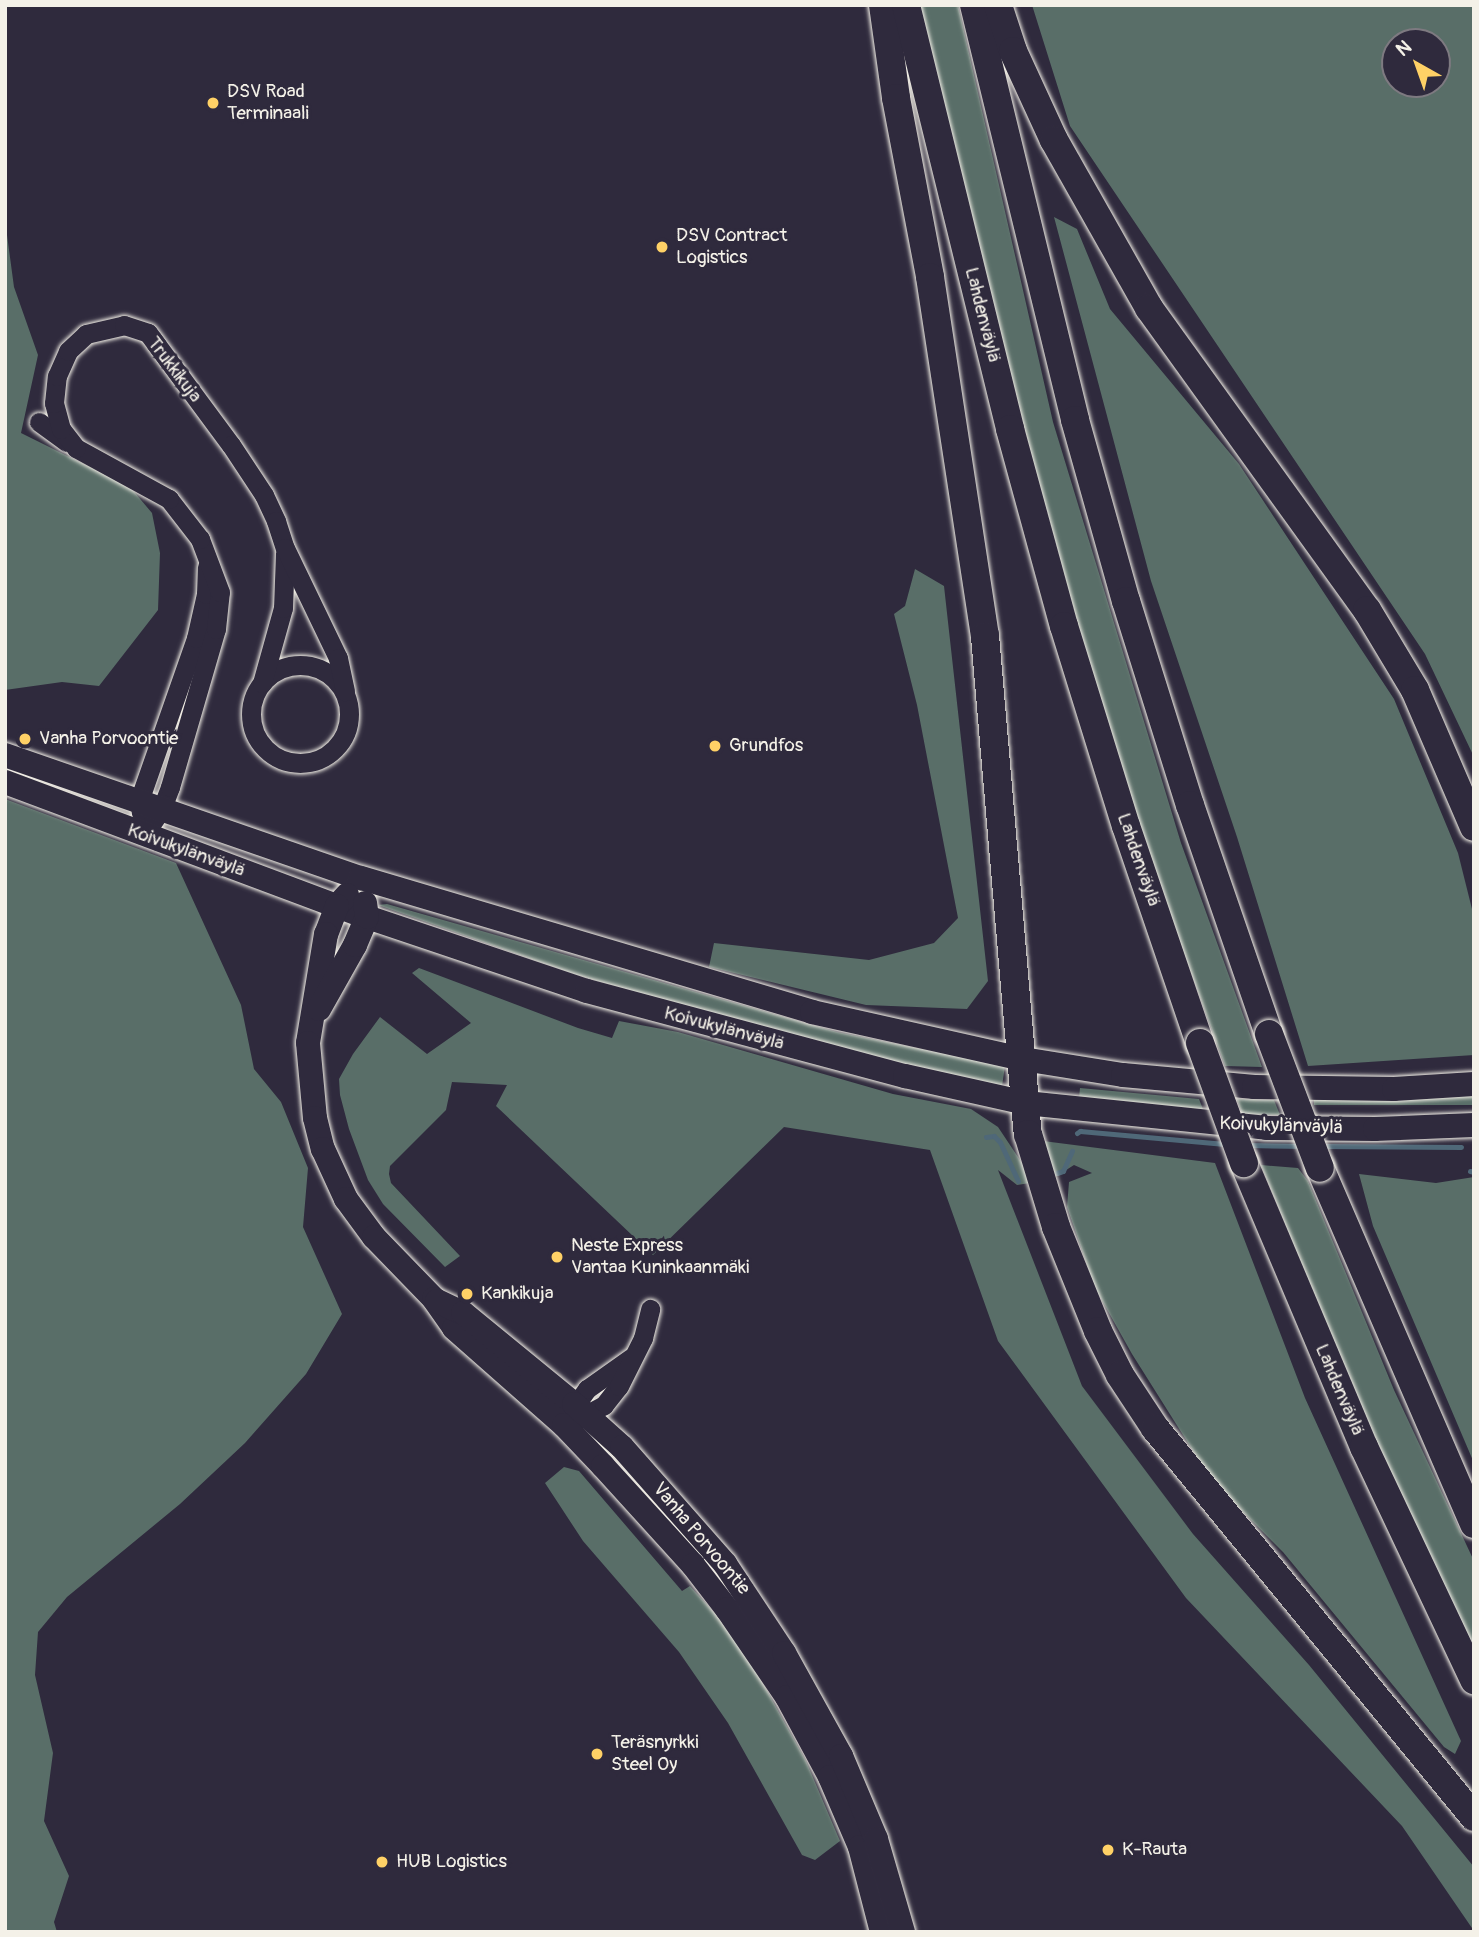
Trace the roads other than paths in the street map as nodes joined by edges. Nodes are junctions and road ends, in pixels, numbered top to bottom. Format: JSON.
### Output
{"nodes":[{"id":1,"x":883,"y":5,"type":"edge"},
{"id":2,"x":906,"y":5,"type":"edge"},
{"id":3,"x":974,"y":5,"type":"edge"},
{"id":4,"x":998,"y":5,"type":"edge"},
{"id":5,"x":39,"y":422,"type":"dead end"},
{"id":6,"x":76,"y":449,"type":"junction"},
{"id":7,"x":285,"y":548,"type":"junction"},
{"id":8,"x":262,"y":683,"type":"junction"},
{"id":9,"x":345,"y":691,"type":"junction"},
{"id":10,"x":5,"y":754,"type":"edge"},
{"id":11,"x":5,"y":782,"type":"edge"},
{"id":12,"x":150,"y":805,"type":"junction"},
{"id":13,"x":1474,"y":827,"type":"edge"},
{"id":14,"x":144,"y":835,"type":"junction"},
{"id":15,"x":361,"y":878,"type":"junction"},
{"id":16,"x":337,"y":906,"type":"junction"},
{"id":17,"x":366,"y":917,"type":"junction"},
{"id":18,"x":313,"y":1018,"type":"junction"},
{"id":19,"x":1023,"y":1059,"type":"junction"},
{"id":20,"x":1474,"y":1084,"type":"edge"},
{"id":21,"x":1026,"y":1103,"type":"junction"},
{"id":22,"x":1474,"y":1125,"type":"edge"},
{"id":23,"x":650,"y":1309,"type":"dead end"},
{"id":24,"x":575,"y":1415,"type":"junction"},
{"id":25,"x":1474,"y":1524,"type":"edge"},
{"id":26,"x":1474,"y":1680,"type":"edge"},
{"id":27,"x":1474,"y":1817,"type":"edge"},
{"id":28,"x":882,"y":1932,"type":"edge"},
{"id":29,"x":903,"y":1932,"type":"edge"}],
"edges":[{"from":1,"to":19,"type":"highway"},
{"from":2,"to":26,"type":"highway","name":"Lahdenväylä","bridge":true},
{"from":3,"to":25,"type":"highway","bridge":true},
{"from":4,"to":13,"type":"highway"},
{"from":5,"to":6,"type":"street"},
{"from":6,"to":7,"type":"street","name":"Trukkikuja"},
{"from":6,"to":12,"type":"street"},
{"from":7,"to":8,"type":"street","name":"Trukkikuja"},
{"from":7,"to":9,"type":"street","name":"Trukkikuja"},
{"from":8,"to":9,"type":"street"},
{"from":8,"to":9,"type":"street","name":"Trukkikuja"},
{"from":10,"to":12,"type":"main road","name":"Koivukylänväylä"},
{"from":11,"to":14,"type":"main road","name":"Koivukylänväylä"},
{"from":12,"to":14,"type":"street"},
{"from":12,"to":15,"type":"main road","name":"Koivukylänväylä"},
{"from":14,"to":16,"type":"main road","name":"Koivukylänväylä"},
{"from":15,"to":16,"type":"main road","name":"Vanha Porvoontie"},
{"from":15,"to":17,"type":"main road","name":"Vanha Porvoontie"},
{"from":15,"to":19,"type":"main road","name":"Koivukylänväylä"},
{"from":16,"to":17,"type":"main road","name":"Koivukylänväylä"},
{"from":16,"to":18,"type":"main road","name":"Vanha Porvoontie"},
{"from":17,"to":18,"type":"main road","name":"Vanha Porvoontie"},
{"from":17,"to":21,"type":"main road","name":"Koivukylänväylä"},
{"from":18,"to":24,"type":"main road","name":"Vanha Porvoontie"},
{"from":19,"to":20,"type":"main road","name":"Koivukylänväylä"},
{"from":19,"to":21,"type":"highway"},
{"from":21,"to":22,"type":"main road","name":"Koivukylänväylä"},
{"from":21,"to":27,"type":"highway"},
{"from":23,"to":24,"type":"street"},
{"from":24,"to":28,"type":"main road","name":"Vanha Porvoontie"},
{"from":24,"to":29,"type":"main road","name":"Vanha Porvoontie"}]}
